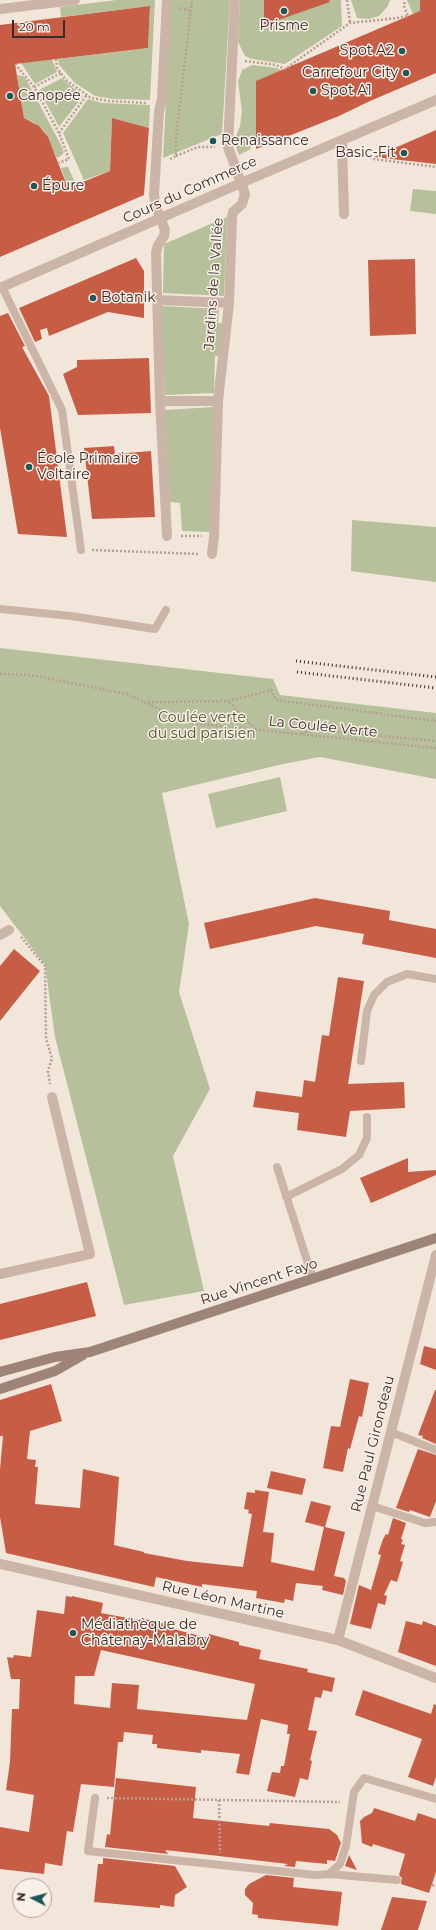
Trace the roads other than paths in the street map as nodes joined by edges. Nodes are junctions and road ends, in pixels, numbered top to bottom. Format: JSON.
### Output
{"nodes":[{"id":1,"x":75,"y":0,"type":"edge"},
{"id":2,"x":167,"y":0,"type":"edge"},
{"id":3,"x":235,"y":0,"type":"edge"},
{"id":4,"x":0,"y":8,"type":"edge"},
{"id":5,"x":436,"y":100,"type":"edge"},
{"id":6,"x":342,"y":141,"type":"junction"},
{"id":7,"x":241,"y":183,"type":"junction"},
{"id":8,"x":344,"y":214,"type":"dead end"},
{"id":9,"x":161,"y":219,"type":"junction"},
{"id":10,"x":1,"y":288,"type":"edge"},
{"id":11,"x":157,"y":300,"type":"junction"},
{"id":12,"x":229,"y":302,"type":"junction"},
{"id":13,"x":160,"y":401,"type":"junction"},
{"id":14,"x":218,"y":401,"type":"junction"},
{"id":15,"x":167,"y":536,"type":"road end"},
{"id":16,"x":81,"y":550,"type":"road end"},
{"id":17,"x":212,"y":554,"type":"road end"},
{"id":18,"x":0,"y":609,"type":"edge"},
{"id":19,"x":166,"y":610,"type":"dead end"},
{"id":20,"x":9,"y":930,"type":"road end"},
{"id":21,"x":0,"y":935,"type":"edge"},
{"id":22,"x":436,"y":978,"type":"edge"},
{"id":23,"x":362,"y":1061,"type":"dead end"},
{"id":24,"x":52,"y":1097,"type":"road end"},
{"id":25,"x":367,"y":1118,"type":"dead end"},
{"id":26,"x":276,"y":1167,"type":"dead end"},
{"id":27,"x":286,"y":1197,"type":"junction"},
{"id":28,"x":436,"y":1238,"type":"edge"},
{"id":29,"x":436,"y":1255,"type":"edge"},
{"id":30,"x":0,"y":1274,"type":"edge"},
{"id":31,"x":313,"y":1279,"type":"junction"},
{"id":32,"x":90,"y":1352,"type":"junction"},
{"id":33,"x":0,"y":1372,"type":"edge"},
{"id":34,"x":0,"y":1389,"type":"edge"},
{"id":35,"x":391,"y":1432,"type":"junction"},
{"id":36,"x":436,"y":1450,"type":"edge"},
{"id":37,"x":372,"y":1506,"type":"junction"},
{"id":38,"x":436,"y":1522,"type":"edge"},
{"id":39,"x":0,"y":1564,"type":"edge"},
{"id":40,"x":338,"y":1640,"type":"junction"},
{"id":41,"x":436,"y":1678,"type":"edge"},
{"id":42,"x":95,"y":1798,"type":"road end"},
{"id":43,"x":436,"y":1799,"type":"edge"},
{"id":44,"x":329,"y":1874,"type":"junction"},
{"id":45,"x":397,"y":1880,"type":"dead end"}],
"edges":[{"from":1,"to":4,"type":"street"},
{"from":2,"to":9,"type":"street"},
{"from":3,"to":7,"type":"street","name":"Jardins de la Vallée"},
{"from":5,"to":6,"type":"street","name":"Cours du Commerce"},
{"from":6,"to":7,"type":"street","name":"Cours du Commerce"},
{"from":6,"to":8,"type":"street"},
{"from":7,"to":9,"type":"street","name":"Cours du Commerce"},
{"from":7,"to":12,"type":"street","name":"Jardins de la Vallée"},
{"from":9,"to":10,"type":"street","name":"Cours du Commerce"},
{"from":9,"to":11,"type":"street"},
{"from":10,"to":16,"type":"lane"},
{"from":11,"to":12,"type":"street"},
{"from":11,"to":13,"type":"street"},
{"from":12,"to":14,"type":"street","name":"Jardins de la Vallée"},
{"from":13,"to":14,"type":"street"},
{"from":13,"to":15,"type":"street"},
{"from":14,"to":17,"type":"street","name":"Jardins de la Vallée"},
{"from":18,"to":19,"type":"lane"},
{"from":20,"to":21,"type":"street"},
{"from":22,"to":23,"type":"lane"},
{"from":24,"to":30,"type":"street"},
{"from":25,"to":27,"type":"lane"},
{"from":26,"to":27,"type":"lane"},
{"from":27,"to":31,"type":"lane"},
{"from":28,"to":31,"type":"street","name":"Rue Vincent Fayo"},
{"from":29,"to":35,"type":"street","name":"Rue Paul Girondeau"},
{"from":31,"to":32,"type":"street","name":"Rue Vincent Fayo"},
{"from":32,"to":33,"type":"street","name":"Rue Vincent Fayo"},
{"from":32,"to":34,"type":"street","name":"Rue Vincent Fayo"},
{"from":35,"to":36,"type":"lane"},
{"from":35,"to":37,"type":"street","name":"Rue Paul Girondeau"},
{"from":37,"to":38,"type":"lane"},
{"from":37,"to":40,"type":"street","name":"Rue Paul Girondeau"},
{"from":39,"to":40,"type":"street","name":"Rue Léon Martine"},
{"from":40,"to":41,"type":"street","name":"Rue Léon Martine"},
{"from":42,"to":44,"type":"lane"},
{"from":43,"to":44,"type":"lane"},
{"from":44,"to":45,"type":"lane"}]}
